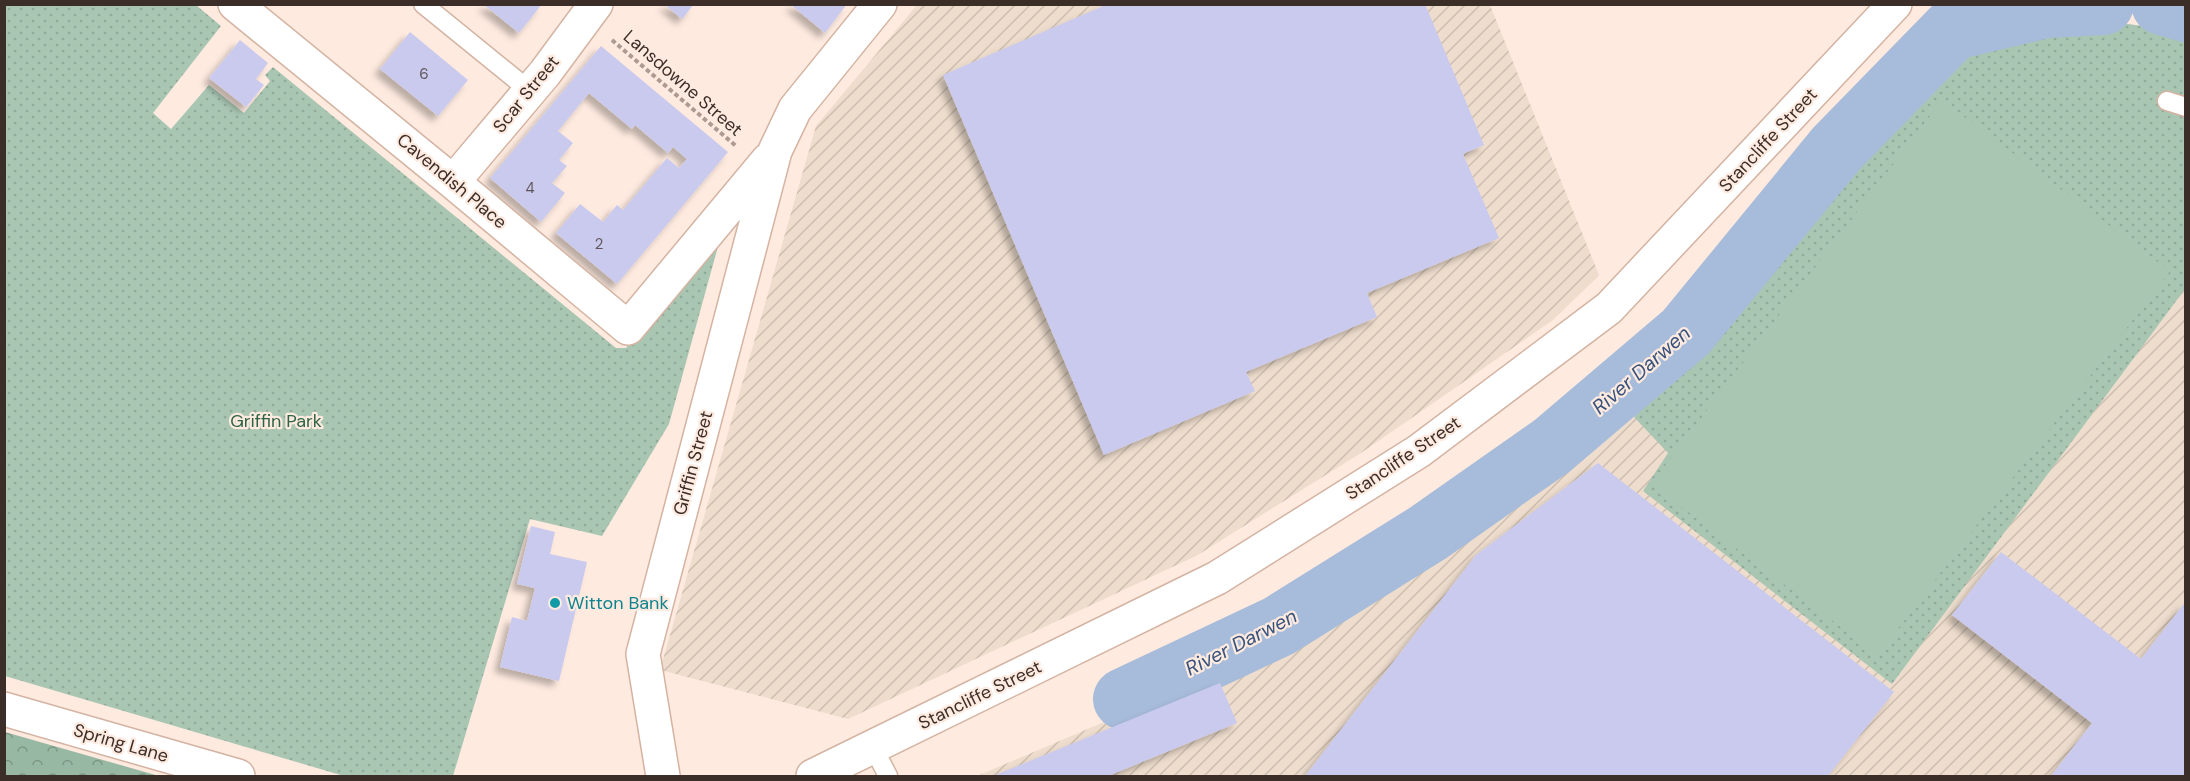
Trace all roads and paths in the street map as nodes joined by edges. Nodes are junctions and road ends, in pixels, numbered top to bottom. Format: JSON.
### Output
{"nodes":[{"id":1,"x":235,"y":4,"type":"edge"},
{"id":2,"x":423,"y":4,"type":"edge"},
{"id":3,"x":880,"y":4,"type":"edge"},
{"id":4,"x":1895,"y":4,"type":"edge"},
{"id":5,"x":591,"y":11,"type":"edge"},
{"id":6,"x":530,"y":91,"type":"junction"},
{"id":7,"x":2167,"y":101,"type":"dead end"},
{"id":8,"x":2186,"y":108,"type":"edge"},
{"id":9,"x":769,"y":160,"type":"junction"},
{"id":10,"x":453,"y":182,"type":"junction"},
{"id":11,"x":661,"y":290,"type":"joint"},
{"id":12,"x":4,"y":709,"type":"edge"},
{"id":13,"x":873,"y":747,"type":"junction"},
{"id":14,"x":238,"y":777,"type":"edge"},
{"id":15,"x":663,"y":777,"type":"edge"},
{"id":16,"x":813,"y":777,"type":"edge"},
{"id":17,"x":888,"y":777,"type":"edge"}],
"edges":[{"from":1,"to":10,"type":"street","name":"Cavendish Place"},
{"from":2,"to":6,"type":"lane"},
{"from":3,"to":9,"type":"street","name":"Griffin Street"},
{"from":4,"to":13,"type":"street","name":"Stancliffe Street"},
{"from":5,"to":6,"type":"street","name":"Scar Street"},
{"from":5,"to":9,"type":"path","name":"Lansdowne Street"},
{"from":6,"to":10,"type":"street","name":"Scar Street"},
{"from":7,"to":8,"type":"lane"},
{"from":9,"to":11,"type":"street","name":"Griffin Street"},
{"from":9,"to":15,"type":"street","name":"Griffin Street"},
{"from":10,"to":11,"type":"street","name":"Cavendish Place"},
{"from":12,"to":14,"type":"street","name":"Spring Lane"},
{"from":13,"to":16,"type":"street","name":"Stancliffe Street"},
{"from":13,"to":17,"type":"lane"}]}
